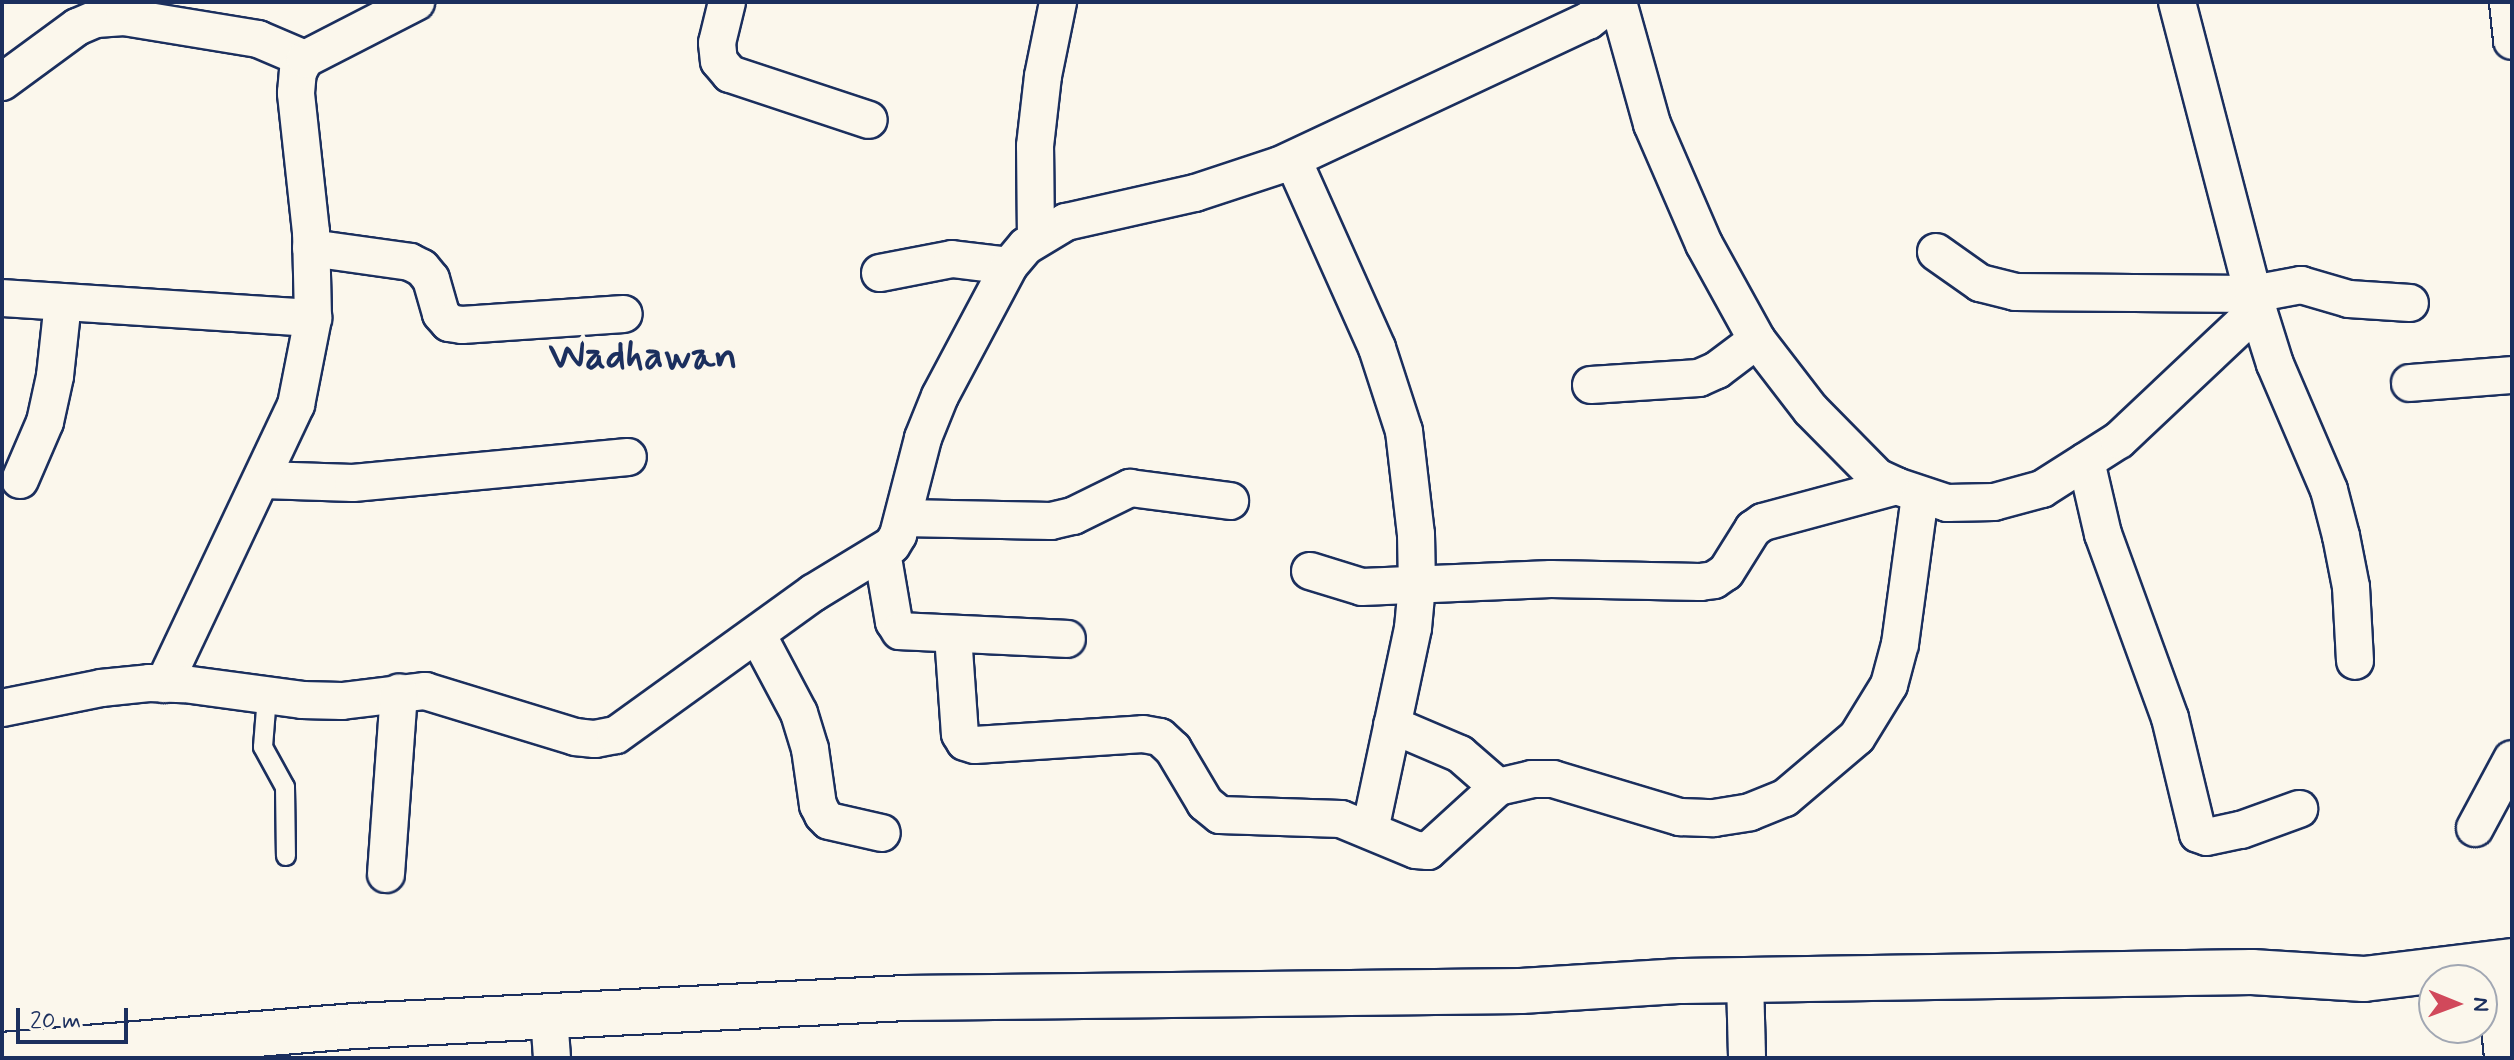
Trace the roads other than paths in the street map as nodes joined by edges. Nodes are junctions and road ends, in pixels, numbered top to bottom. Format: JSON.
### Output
{"nodes":[{"id":1,"x":416,"y":2,"type":"edge"},
{"id":2,"x":727,"y":2,"type":"edge"},
{"id":3,"x":1058,"y":2,"type":"edge"},
{"id":4,"x":1615,"y":2,"type":"edge"},
{"id":5,"x":2177,"y":2,"type":"edge"},
{"id":6,"x":2508,"y":2,"type":"edge"},
{"id":7,"x":2512,"y":41,"type":"edge"},
{"id":8,"x":305,"y":59,"type":"junction"},
{"id":9,"x":2,"y":82,"type":"edge"},
{"id":10,"x":869,"y":120,"type":"dead end"},
{"id":11,"x":1293,"y":160,"type":"junction"},
{"id":12,"x":1036,"y":239,"type":"junction"},
{"id":13,"x":311,"y":248,"type":"junction"},
{"id":14,"x":1936,"y":252,"type":"dead end"},
{"id":15,"x":1009,"y":266,"type":"junction"},
{"id":16,"x":880,"y":273,"type":"dead end"},
{"id":17,"x":2,"y":298,"type":"edge"},
{"id":18,"x":63,"y":302,"type":"junction"},
{"id":19,"x":2256,"y":302,"type":"junction"},
{"id":20,"x":2410,"y":303,"type":"dead end"},
{"id":21,"x":624,"y":314,"type":"dead end"},
{"id":22,"x":313,"y":318,"type":"junction"},
{"id":23,"x":1757,"y":340,"type":"junction"},
{"id":24,"x":2512,"y":375,"type":"edge"},
{"id":25,"x":2410,"y":383,"type":"dead end"},
{"id":26,"x":1591,"y":385,"type":"dead end"},
{"id":27,"x":628,"y":457,"type":"dead end"},
{"id":28,"x":2086,"y":461,"type":"junction"},
{"id":29,"x":20,"y":480,"type":"dead end"},
{"id":30,"x":263,"y":480,"type":"junction"},
{"id":31,"x":1908,"y":491,"type":"junction"},
{"id":32,"x":1230,"y":501,"type":"dead end"},
{"id":33,"x":903,"y":518,"type":"junction"},
{"id":34,"x":882,"y":552,"type":"junction"},
{"id":35,"x":1310,"y":571,"type":"dead end"},
{"id":36,"x":1417,"y":585,"type":"junction"},
{"id":37,"x":757,"y":634,"type":"junction"},
{"id":38,"x":953,"y":635,"type":"junction"},
{"id":39,"x":1067,"y":639,"type":"dead end"},
{"id":40,"x":2355,"y":661,"type":"dead end"},
{"id":41,"x":164,"y":684,"type":"junction"},
{"id":42,"x":399,"y":692,"type":"junction"},
{"id":43,"x":267,"y":696,"type":"junction"},
{"id":44,"x":2,"y":708,"type":"edge"},
{"id":45,"x":1392,"y":725,"type":"junction"},
{"id":46,"x":2512,"y":759,"type":"edge"},
{"id":47,"x":1498,"y":787,"type":"junction"},
{"id":48,"x":2299,"y":809,"type":"dead end"},
{"id":49,"x":2475,"y":828,"type":"dead end"},
{"id":50,"x":1370,"y":830,"type":"junction"},
{"id":51,"x":882,"y":833,"type":"dead end"},
{"id":52,"x":286,"y":856,"type":"dead end"},
{"id":53,"x":386,"y":874,"type":"dead end"},
{"id":54,"x":2503,"y":962,"type":"edge"},
{"id":55,"x":1745,"y":980,"type":"junction"},
{"id":56,"x":550,"y":1037,"type":"edge"},
{"id":57,"x":2,"y":1055,"type":"edge"},
{"id":58,"x":1747,"y":1058,"type":"edge"},
{"id":59,"x":2503,"y":1058,"type":"edge"}],
"edges":[{"from":1,"to":8,"type":"street"},
{"from":2,"to":10,"type":"street"},
{"from":3,"to":12,"type":"street"},
{"from":4,"to":11,"type":"street"},
{"from":4,"to":23,"type":"street"},
{"from":5,"to":19,"type":"street"},
{"from":6,"to":7,"type":"street"},
{"from":8,"to":9,"type":"street"},
{"from":8,"to":13,"type":"street"},
{"from":11,"to":12,"type":"street"},
{"from":11,"to":36,"type":"street"},
{"from":12,"to":15,"type":"street"},
{"from":13,"to":21,"type":"street"},
{"from":13,"to":22,"type":"street"},
{"from":14,"to":19,"type":"street"},
{"from":15,"to":16,"type":"street"},
{"from":15,"to":33,"type":"street"},
{"from":17,"to":18,"type":"street"},
{"from":18,"to":22,"type":"street"},
{"from":18,"to":29,"type":"street"},
{"from":19,"to":20,"type":"street"},
{"from":19,"to":28,"type":"street"},
{"from":19,"to":40,"type":"street"},
{"from":22,"to":30,"type":"street"},
{"from":23,"to":26,"type":"street"},
{"from":23,"to":31,"type":"street"},
{"from":24,"to":25,"type":"street"},
{"from":27,"to":30,"type":"street"},
{"from":28,"to":31,"type":"street"},
{"from":28,"to":48,"type":"street"},
{"from":30,"to":41,"type":"street"},
{"from":31,"to":36,"type":"street"},
{"from":31,"to":47,"type":"street"},
{"from":32,"to":33,"type":"street"},
{"from":33,"to":34,"type":"street"},
{"from":34,"to":37,"type":"street"},
{"from":34,"to":38,"type":"street"},
{"from":35,"to":36,"type":"street"},
{"from":36,"to":45,"type":"street"},
{"from":37,"to":42,"type":"street"},
{"from":37,"to":51,"type":"street"},
{"from":38,"to":39,"type":"street"},
{"from":38,"to":50,"type":"street"},
{"from":41,"to":43,"type":"street"},
{"from":41,"to":44,"type":"street"},
{"from":42,"to":43,"type":"street"},
{"from":42,"to":53,"type":"street"},
{"from":43,"to":52,"type":"lane"},
{"from":45,"to":47,"type":"street"},
{"from":45,"to":50,"type":"street"},
{"from":46,"to":49,"type":"street"},
{"from":47,"to":50,"type":"street"},
{"from":54,"to":55,"type":"highway"},
{"from":54,"to":59,"type":"street"},
{"from":55,"to":56,"type":"highway"},
{"from":55,"to":58,"type":"street"},
{"from":56,"to":57,"type":"highway"}]}
